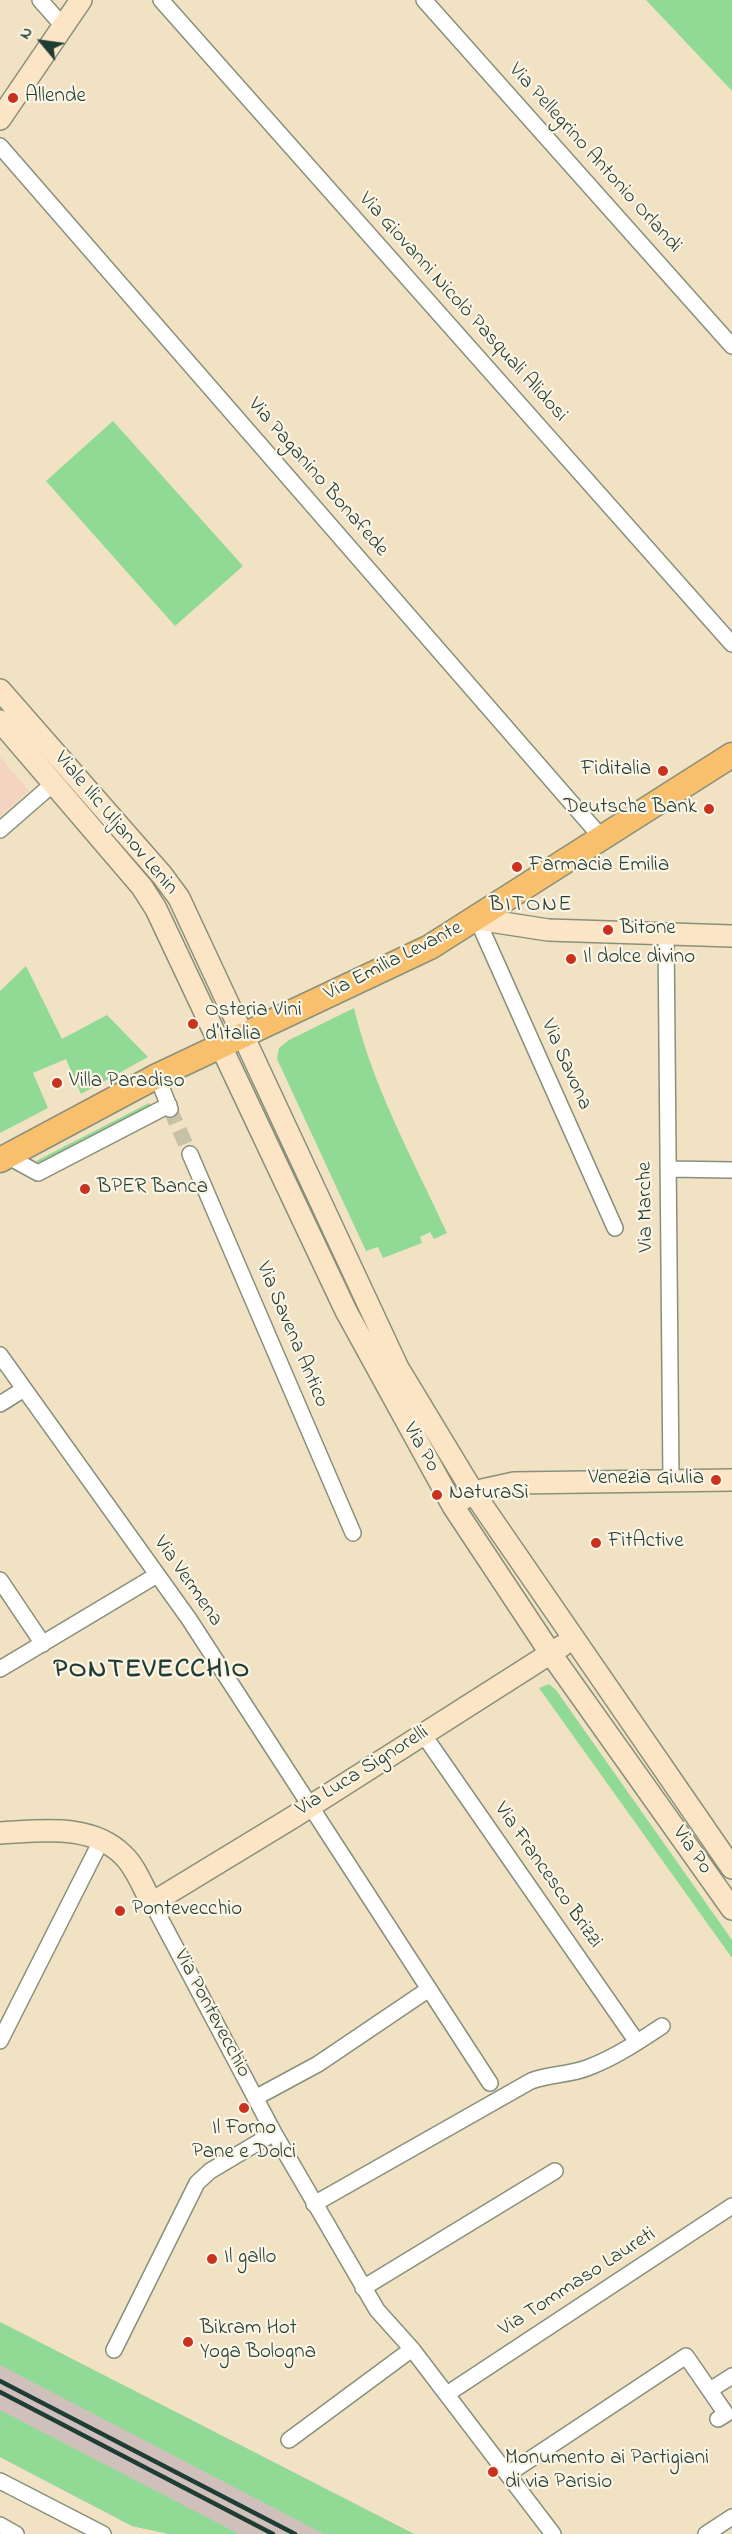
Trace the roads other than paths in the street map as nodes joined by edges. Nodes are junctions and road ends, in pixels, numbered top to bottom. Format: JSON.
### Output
{"nodes":[{"id":1,"x":40,"y":0,"type":"edge"},
{"id":2,"x":81,"y":0,"type":"edge"},
{"id":3,"x":161,"y":0,"type":"edge"},
{"id":4,"x":424,"y":0,"type":"edge"},
{"id":5,"x":63,"y":26,"type":"junction"},
{"id":6,"x":0,"y":119,"type":"edge"},
{"id":7,"x":0,"y":146,"type":"edge"},
{"id":8,"x":732,"y":346,"type":"edge"},
{"id":9,"x":732,"y":644,"type":"edge"},
{"id":10,"x":0,"y":690,"type":"edge"},
{"id":11,"x":0,"y":721,"type":"edge"},
{"id":12,"x":732,"y":755,"type":"edge"},
{"id":13,"x":54,"y":783,"type":"junction"},
{"id":14,"x":0,"y":830,"type":"edge"},
{"id":15,"x":602,"y":838,"type":"junction"},
{"id":16,"x":477,"y":919,"type":"junction"},
{"id":17,"x":666,"y":933,"type":"junction"},
{"id":18,"x":732,"y":936,"type":"edge"},
{"id":19,"x":232,"y":1040,"type":"junction"},
{"id":20,"x":157,"y":1076,"type":"junction"},
{"id":21,"x":190,"y":1154,"type":"tunnel mouth"},
{"id":22,"x":4,"y":1158,"type":"edge"},
{"id":23,"x":668,"y":1169,"type":"junction"},
{"id":24,"x":732,"y":1170,"type":"edge"},
{"id":25,"x":615,"y":1228,"type":"dead end"},
{"id":26,"x":0,"y":1355,"type":"edge"},
{"id":27,"x":24,"y":1389,"type":"junction"},
{"id":28,"x":0,"y":1404,"type":"edge"},
{"id":29,"x":732,"y":1480,"type":"edge"},
{"id":30,"x":671,"y":1481,"type":"junction"},
{"id":31,"x":473,"y":1492,"type":"junction"},
{"id":32,"x":453,"y":1506,"type":"junction"},
{"id":33,"x":353,"y":1533,"type":"dead end"},
{"id":34,"x":157,"y":1575,"type":"junction"},
{"id":35,"x":0,"y":1580,"type":"edge"},
{"id":36,"x":573,"y":1639,"type":"junction"},
{"id":37,"x":43,"y":1644,"type":"junction"},
{"id":38,"x":551,"y":1654,"type":"junction"},
{"id":39,"x":0,"y":1669,"type":"edge"},
{"id":40,"x":423,"y":1734,"type":"junction"},
{"id":41,"x":310,"y":1806,"type":"junction"},
{"id":42,"x":0,"y":1833,"type":"edge"},
{"id":43,"x":101,"y":1840,"type":"junction"},
{"id":44,"x":732,"y":1868,"type":"edge"},
{"id":45,"x":152,"y":1903,"type":"junction"},
{"id":46,"x":732,"y":1909,"type":"edge"},
{"id":47,"x":429,"y":1989,"type":"junction"},
{"id":48,"x":662,"y":2026,"type":"dead end"},
{"id":49,"x":0,"y":2041,"type":"edge"},
{"id":50,"x":636,"y":2042,"type":"junction"},
{"id":51,"x":490,"y":2084,"type":"dead end"},
{"id":52,"x":255,"y":2098,"type":"junction"},
{"id":53,"x":274,"y":2133,"type":"junction"},
{"id":54,"x":555,"y":2171,"type":"dead end"},
{"id":55,"x":314,"y":2204,"type":"junction"},
{"id":56,"x":730,"y":2213,"type":"edge"},
{"id":57,"x":363,"y":2288,"type":"junction"},
{"id":58,"x":412,"y":2349,"type":"junction"},
{"id":59,"x":114,"y":2350,"type":"dead end"},
{"id":60,"x":732,"y":2376,"type":"edge"},
{"id":61,"x":710,"y":2390,"type":"junction"},
{"id":62,"x":447,"y":2394,"type":"junction"},
{"id":63,"x":718,"y":2419,"type":"dead end"},
{"id":64,"x":289,"y":2440,"type":"dead end"},
{"id":65,"x":508,"y":2474,"type":"junction"},
{"id":66,"x":0,"y":2481,"type":"edge"},
{"id":67,"x":732,"y":2517,"type":"edge"},
{"id":68,"x":0,"y":2525,"type":"edge"},
{"id":69,"x":16,"y":2534,"type":"edge"},
{"id":70,"x":103,"y":2534,"type":"edge"},
{"id":71,"x":552,"y":2534,"type":"edge"},
{"id":72,"x":706,"y":2534,"type":"edge"}],
"edges":[{"from":1,"to":5,"type":"street"},
{"from":2,"to":5,"type":"main road"},
{"from":3,"to":9,"type":"street","name":"Via Giovanni Nicolò Pasquali Alidosi"},
{"from":4,"to":8,"type":"street","name":"Via Pellegrino Antonio Orlandi"},
{"from":5,"to":6,"type":"main road"},
{"from":7,"to":15,"type":"street","name":"Via Paganino Bonafede"},
{"from":10,"to":19,"type":"main road","name":"Viale Ilic Uljanov Lenin"},
{"from":11,"to":13,"type":"main road","name":"Viale Ilic Uljanov Lenin"},
{"from":12,"to":15,"type":"main road","name":"Via Emilia Levante"},
{"from":13,"to":14,"type":"street"},
{"from":13,"to":19,"type":"main road","name":"Viale Ilic Uljanov Lenin"},
{"from":15,"to":16,"type":"main road","name":"Via Emilia Levante"},
{"from":16,"to":17,"type":"main road"},
{"from":16,"to":19,"type":"main road","name":"Via Emilia Levante"},
{"from":16,"to":25,"type":"street","name":"Via Savona"},
{"from":17,"to":18,"type":"main road"},
{"from":17,"to":23,"type":"street","name":"Via Marche"},
{"from":19,"to":20,"type":"main road","name":"Via Emilia Levante"},
{"from":19,"to":31,"type":"main road","name":"Via Po"},
{"from":19,"to":32,"type":"main road","name":"Via Po"},
{"from":20,"to":22,"type":"main road","name":"Via Emilia Levante"},
{"from":20,"to":22,"type":"street","name":"Via Emilia Levante"},
{"from":21,"to":33,"type":"street","name":"Via Savena Antico"},
{"from":23,"to":24,"type":"street"},
{"from":23,"to":30,"type":"street","name":"Via Marche"},
{"from":26,"to":27,"type":"street","name":"Via Vermena"},
{"from":27,"to":28,"type":"street"},
{"from":27,"to":34,"type":"street","name":"Via Vermena"},
{"from":29,"to":30,"type":"main road"},
{"from":30,"to":31,"type":"main road"},
{"from":31,"to":32,"type":"main road"},
{"from":31,"to":36,"type":"main road","name":"Via Po"},
{"from":32,"to":38,"type":"main road","name":"Via Po"},
{"from":34,"to":37,"type":"street"},
{"from":34,"to":41,"type":"street","name":"Via Vermena"},
{"from":35,"to":37,"type":"street"},
{"from":36,"to":38,"type":"main road","name":"Via Luca Signorelli"},
{"from":36,"to":44,"type":"main road","name":"Via Po"},
{"from":37,"to":39,"type":"street"},
{"from":38,"to":40,"type":"main road","name":"Via Luca Signorelli"},
{"from":38,"to":46,"type":"main road","name":"Via Po"},
{"from":40,"to":41,"type":"main road","name":"Via Luca Signorelli"},
{"from":40,"to":50,"type":"street","name":"Via Francesco Brizzi"},
{"from":41,"to":45,"type":"main road","name":"Via Luca Signorelli"},
{"from":41,"to":47,"type":"street","name":"Via Vermena"},
{"from":42,"to":43,"type":"main road","name":"Via Pontevecchio"},
{"from":43,"to":45,"type":"main road","name":"Via Pontevecchio"},
{"from":43,"to":49,"type":"street"},
{"from":45,"to":52,"type":"street","name":"Via Pontevecchio"},
{"from":47,"to":51,"type":"street","name":"Via Vermena"},
{"from":47,"to":52,"type":"street","name":"Via Pontevecchio"},
{"from":48,"to":50,"type":"street"},
{"from":50,"to":55,"type":"street"},
{"from":52,"to":53,"type":"street","name":"Via Pontevecchio"},
{"from":53,"to":55,"type":"street","name":"Via Pontevecchio"},
{"from":53,"to":59,"type":"street"},
{"from":54,"to":57,"type":"street"},
{"from":55,"to":57,"type":"street","name":"Via Pontevecchio"},
{"from":56,"to":62,"type":"street","name":"Via Tommaso Laureti"},
{"from":57,"to":58,"type":"street","name":"Via Pontevecchio"},
{"from":58,"to":62,"type":"street","name":"Via Pontevecchio"},
{"from":58,"to":64,"type":"street"},
{"from":60,"to":61,"type":"street"},
{"from":61,"to":63,"type":"street"},
{"from":61,"to":65,"type":"street"},
{"from":62,"to":65,"type":"street","name":"Via Pontevecchio"},
{"from":65,"to":71,"type":"street","name":"Via Pontevecchio"},
{"from":66,"to":70,"type":"street"},
{"from":67,"to":72,"type":"street"},
{"from":68,"to":69,"type":"street"}]}
